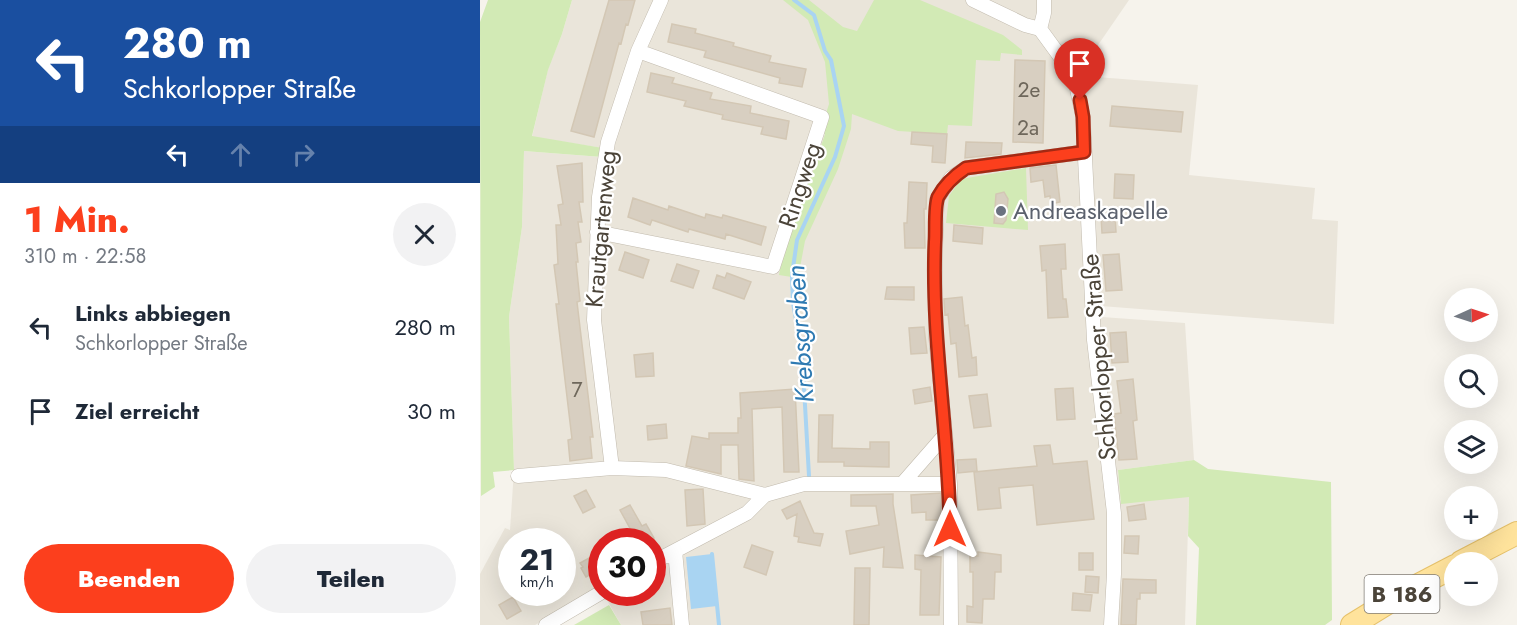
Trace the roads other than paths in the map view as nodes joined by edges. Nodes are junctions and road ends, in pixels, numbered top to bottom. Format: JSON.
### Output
{"nodes":[{"id":1,"x":661,"y":0,"type":"edge"},
{"id":2,"x":973,"y":0,"type":"edge"},
{"id":3,"x":1044,"y":0,"type":"edge"},
{"id":4,"x":1040,"y":29,"type":"junction"},
{"id":5,"x":638,"y":51,"type":"junction"},
{"id":6,"x":1084,"y":152,"type":"junction"},
{"id":7,"x":597,"y":232,"type":"junction"},
{"id":8,"x":944,"y":436,"type":"junction"},
{"id":9,"x":612,"y":468,"type":"junction"},
{"id":10,"x":518,"y":476,"type":"dead end"},
{"id":11,"x":902,"y":484,"type":"junction"},
{"id":12,"x":950,"y":484,"type":"junction"},
{"id":13,"x":765,"y":495,"type":"junction"},
{"id":14,"x":1517,"y":533,"type":"edge"},
{"id":15,"x":675,"y":550,"type":"junction"},
{"id":16,"x":1480,"y":552,"type":"edge"},
{"id":17,"x":666,"y":555,"type":"edge"},
{"id":18,"x":1444,"y":572,"type":"edge"},
{"id":19,"x":588,"y":600,"type":"edge"},
{"id":20,"x":546,"y":625,"type":"edge"},
{"id":21,"x":682,"y":625,"type":"edge"},
{"id":22,"x":951,"y":625,"type":"edge"},
{"id":23,"x":1111,"y":625,"type":"edge"},
{"id":24,"x":1352,"y":625,"type":"edge"}],
"edges":[{"from":1,"to":5,"type":"street","name":"Krautgartenweg"},
{"from":2,"to":4,"type":"street"},
{"from":3,"to":4,"type":"street"},
{"from":4,"to":6,"type":"street","name":"Schkorlopper Straße"},
{"from":5,"to":7,"type":"street","name":"Krautgartenweg"},
{"from":5,"to":7,"type":"street","name":"Ringweg"},
{"from":6,"to":8,"type":"street"},
{"from":6,"to":23,"type":"street","name":"Schkorlopper Straße"},
{"from":7,"to":9,"type":"street","name":"Krautgartenweg"},
{"from":8,"to":11,"type":"street"},
{"from":8,"to":12,"type":"street"},
{"from":9,"to":10,"type":"street"},
{"from":9,"to":13,"type":"street"},
{"from":11,"to":12,"type":"street"},
{"from":11,"to":13,"type":"street"},
{"from":12,"to":22,"type":"street"},
{"from":13,"to":15,"type":"street"},
{"from":14,"to":16,"type":"main road","number":"B 186"},
{"from":15,"to":17,"type":"street"},
{"from":15,"to":21,"type":"street"},
{"from":18,"to":24,"type":"main road","number":"B 186"},
{"from":19,"to":20,"type":"street"}]}
